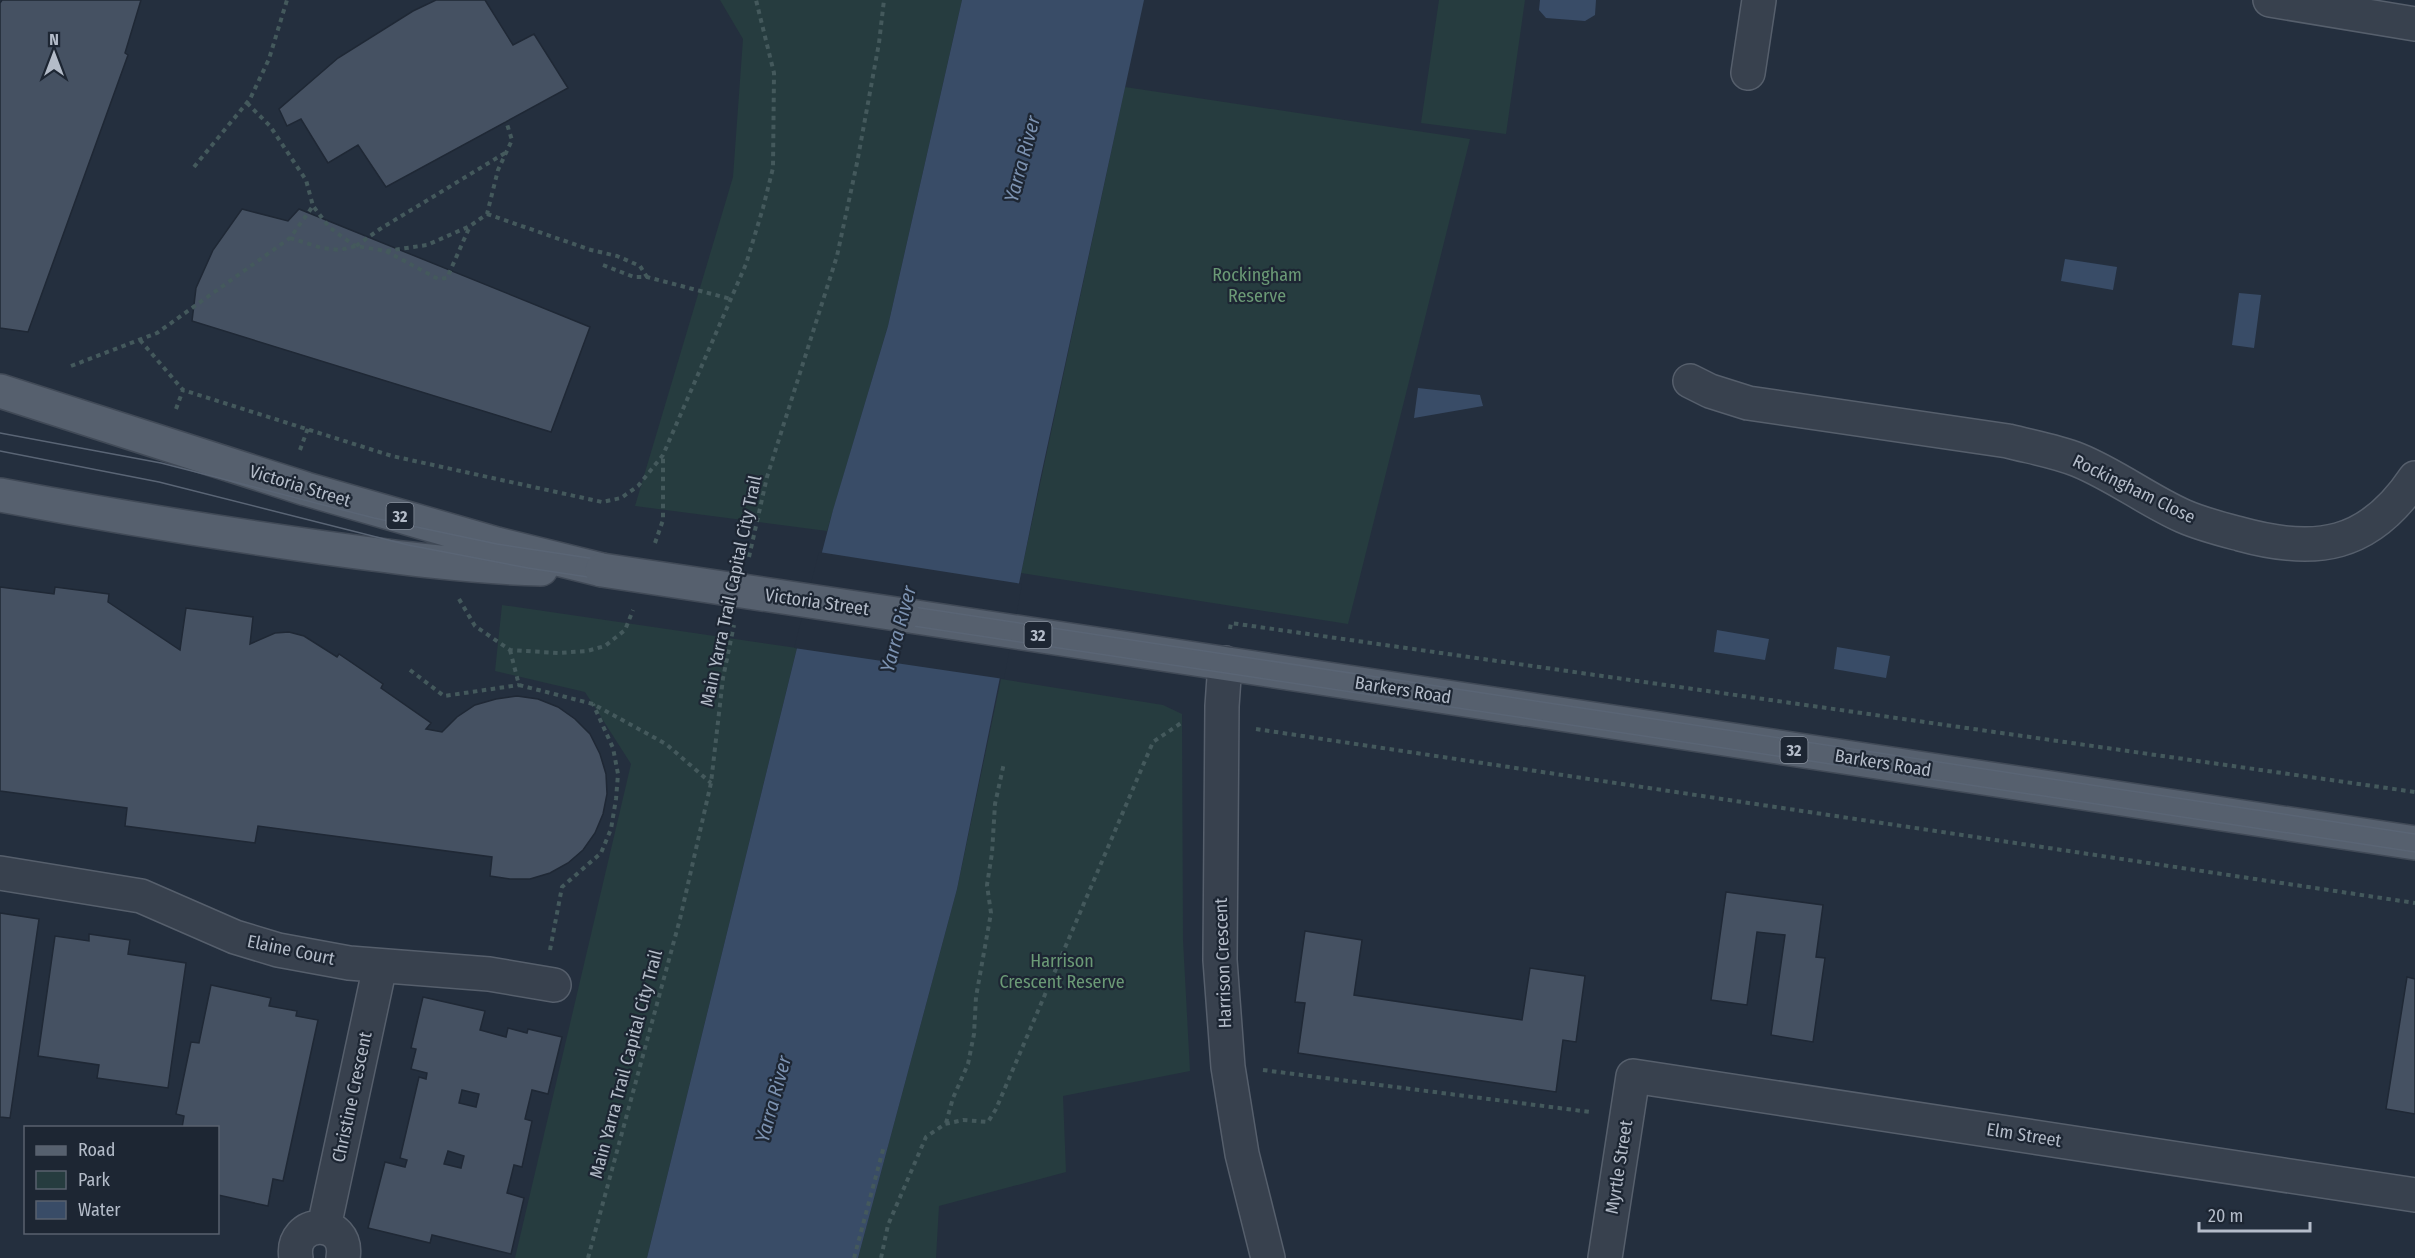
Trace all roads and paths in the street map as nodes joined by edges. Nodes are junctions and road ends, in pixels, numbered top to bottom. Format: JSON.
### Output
{"nodes":[{"id":1,"x":287,"y":0,"type":"edge"},
{"id":2,"x":756,"y":0,"type":"edge"},
{"id":3,"x":884,"y":0,"type":"edge"},
{"id":4,"x":1759,"y":0,"type":"edge"},
{"id":5,"x":2270,"y":0,"type":"edge"},
{"id":6,"x":2415,"y":24,"type":"edge"},
{"id":7,"x":1748,"y":73,"type":"dead end"},
{"id":8,"x":247,"y":103,"type":"junction"},
{"id":9,"x":506,"y":121,"type":"dead end"},
{"id":10,"x":507,"y":152,"type":"junction"},
{"id":11,"x":194,"y":167,"type":"dead end"},
{"id":12,"x":313,"y":206,"type":"junction"},
{"id":13,"x":487,"y":214,"type":"junction"},
{"id":14,"x":470,"y":226,"type":"junction"},
{"id":15,"x":290,"y":238,"type":"junction"},
{"id":16,"x":356,"y":246,"type":"junction"},
{"id":17,"x":386,"y":251,"type":"junction"},
{"id":18,"x":603,"y":265,"type":"dead end"},
{"id":19,"x":647,"y":277,"type":"junction"},
{"id":20,"x":731,"y":299,"type":"junction"},
{"id":21,"x":140,"y":340,"type":"junction"},
{"id":22,"x":71,"y":366,"type":"dead end"},
{"id":23,"x":1690,"y":381,"type":"dead end"},
{"id":24,"x":183,"y":390,"type":"junction"},
{"id":25,"x":6,"y":400,"type":"edge"},
{"id":26,"x":174,"y":416,"type":"dead end"},
{"id":27,"x":308,"y":428,"type":"junction"},
{"id":28,"x":663,"y":455,"type":"junction"},
{"id":29,"x":297,"y":458,"type":"dead end"},
{"id":30,"x":2415,"y":478,"type":"edge"},
{"id":31,"x":0,"y":495,"type":"edge"},
{"id":32,"x":663,"y":520,"type":"dead end"},
{"id":33,"x":747,"y":567,"type":"dead end"},
{"id":34,"x":602,"y":570,"type":"junction"},
{"id":35,"x":458,"y":597,"type":"dead end"},
{"id":36,"x":735,"y":622,"type":"dead end"},
{"id":37,"x":628,"y":624,"type":"dead end"},
{"id":38,"x":510,"y":650,"type":"junction"},
{"id":39,"x":1173,"y":656,"type":"joint"},
{"id":40,"x":1225,"y":663,"type":"junction"},
{"id":41,"x":410,"y":670,"type":"dead end"},
{"id":42,"x":519,"y":685,"type":"junction"},
{"id":43,"x":592,"y":704,"type":"junction"},
{"id":44,"x":1184,"y":721,"type":"dead end"},
{"id":45,"x":1257,"y":729,"type":"dead end"},
{"id":46,"x":1004,"y":763,"type":"dead end"},
{"id":47,"x":711,"y":783,"type":"junction"},
{"id":48,"x":2415,"y":792,"type":"edge"},
{"id":49,"x":2415,"y":843,"type":"edge"},
{"id":50,"x":0,"y":873,"type":"edge"},
{"id":51,"x":2415,"y":903,"type":"edge"},
{"id":52,"x":380,"y":966,"type":"junction"},
{"id":53,"x":550,"y":985,"type":"joint"},
{"id":54,"x":1261,"y":1070,"type":"dead end"},
{"id":55,"x":1633,"y":1076,"type":"joint"},
{"id":56,"x":1590,"y":1113,"type":"dead end"},
{"id":57,"x":945,"y":1124,"type":"junction"},
{"id":58,"x":884,"y":1146,"type":"dead end"},
{"id":59,"x":2415,"y":1195,"type":"edge"},
{"id":60,"x":324,"y":1227,"type":"junction"},
{"id":61,"x":296,"y":1258,"type":"edge"},
{"id":62,"x":343,"y":1258,"type":"edge"},
{"id":63,"x":588,"y":1258,"type":"edge"},
{"id":64,"x":854,"y":1258,"type":"edge"},
{"id":65,"x":882,"y":1258,"type":"edge"},
{"id":66,"x":1268,"y":1258,"type":"edge"},
{"id":67,"x":1605,"y":1258,"type":"edge"}],
"edges":[{"from":1,"to":8,"type":"path"},
{"from":2,"to":20,"type":"path"},
{"from":3,"to":33,"type":"path","name":"Main Yarra Trail Capital City Trail"},
{"from":4,"to":7,"type":"street"},
{"from":5,"to":6,"type":"street"},
{"from":8,"to":11,"type":"path"},
{"from":8,"to":12,"type":"path"},
{"from":9,"to":10,"type":"path"},
{"from":10,"to":13,"type":"path"},
{"from":10,"to":16,"type":"path"},
{"from":12,"to":15,"type":"path"},
{"from":12,"to":16,"type":"path"},
{"from":13,"to":14,"type":"path"},
{"from":13,"to":19,"type":"path"},
{"from":14,"to":17,"type":"path"},
{"from":14,"to":17,"type":"path"},
{"from":15,"to":16,"type":"path"},
{"from":15,"to":21,"type":"path"},
{"from":16,"to":17,"type":"path"},
{"from":18,"to":19,"type":"path"},
{"from":19,"to":20,"type":"path"},
{"from":20,"to":28,"type":"path"},
{"from":21,"to":22,"type":"path"},
{"from":21,"to":24,"type":"path"},
{"from":23,"to":30,"type":"street","name":"Rockingham Close"},
{"from":24,"to":26,"type":"path"},
{"from":24,"to":27,"type":"path"},
{"from":25,"to":34,"type":"main road","name":"Victoria Street","number":"32"},
{"from":27,"to":28,"type":"path"},
{"from":27,"to":29,"type":"path"},
{"from":28,"to":32,"type":"path"},
{"from":31,"to":34,"type":"main road","name":"Victoria Street","number":"32"},
{"from":34,"to":39,"type":"main road","name":"Victoria Street","number":"32","bridge":true},
{"from":35,"to":38,"type":"path"},
{"from":36,"to":47,"type":"path","name":"Main Yarra Trail Capital City Trail"},
{"from":37,"to":38,"type":"path"},
{"from":38,"to":42,"type":"path"},
{"from":39,"to":40,"type":"main road","name":"Barkers Road","number":"32"},
{"from":40,"to":48,"type":"path"},
{"from":40,"to":49,"type":"main road","name":"Barkers Road","number":"32"},
{"from":40,"to":66,"type":"street","name":"Harrison Crescent"},
{"from":41,"to":42,"type":"path"},
{"from":42,"to":43,"type":"path"},
{"from":43,"to":47,"type":"path"},
{"from":43,"to":53,"type":"path"},
{"from":44,"to":57,"type":"path"},
{"from":45,"to":51,"type":"path"},
{"from":46,"to":57,"type":"path"},
{"from":47,"to":63,"type":"path","name":"Main Yarra Trail Capital City Trail"},
{"from":50,"to":52,"type":"street","name":"Elaine Court"},
{"from":52,"to":53,"type":"street","name":"Elaine Court"},
{"from":52,"to":60,"type":"street","name":"Christine Crescent"},
{"from":54,"to":56,"type":"path"},
{"from":55,"to":59,"type":"street","name":"Elm Street"},
{"from":55,"to":67,"type":"street","name":"Myrtle Street"},
{"from":57,"to":65,"type":"path"},
{"from":58,"to":64,"type":"path"},
{"from":60,"to":61,"type":"street"},
{"from":60,"to":62,"type":"street"}]}
